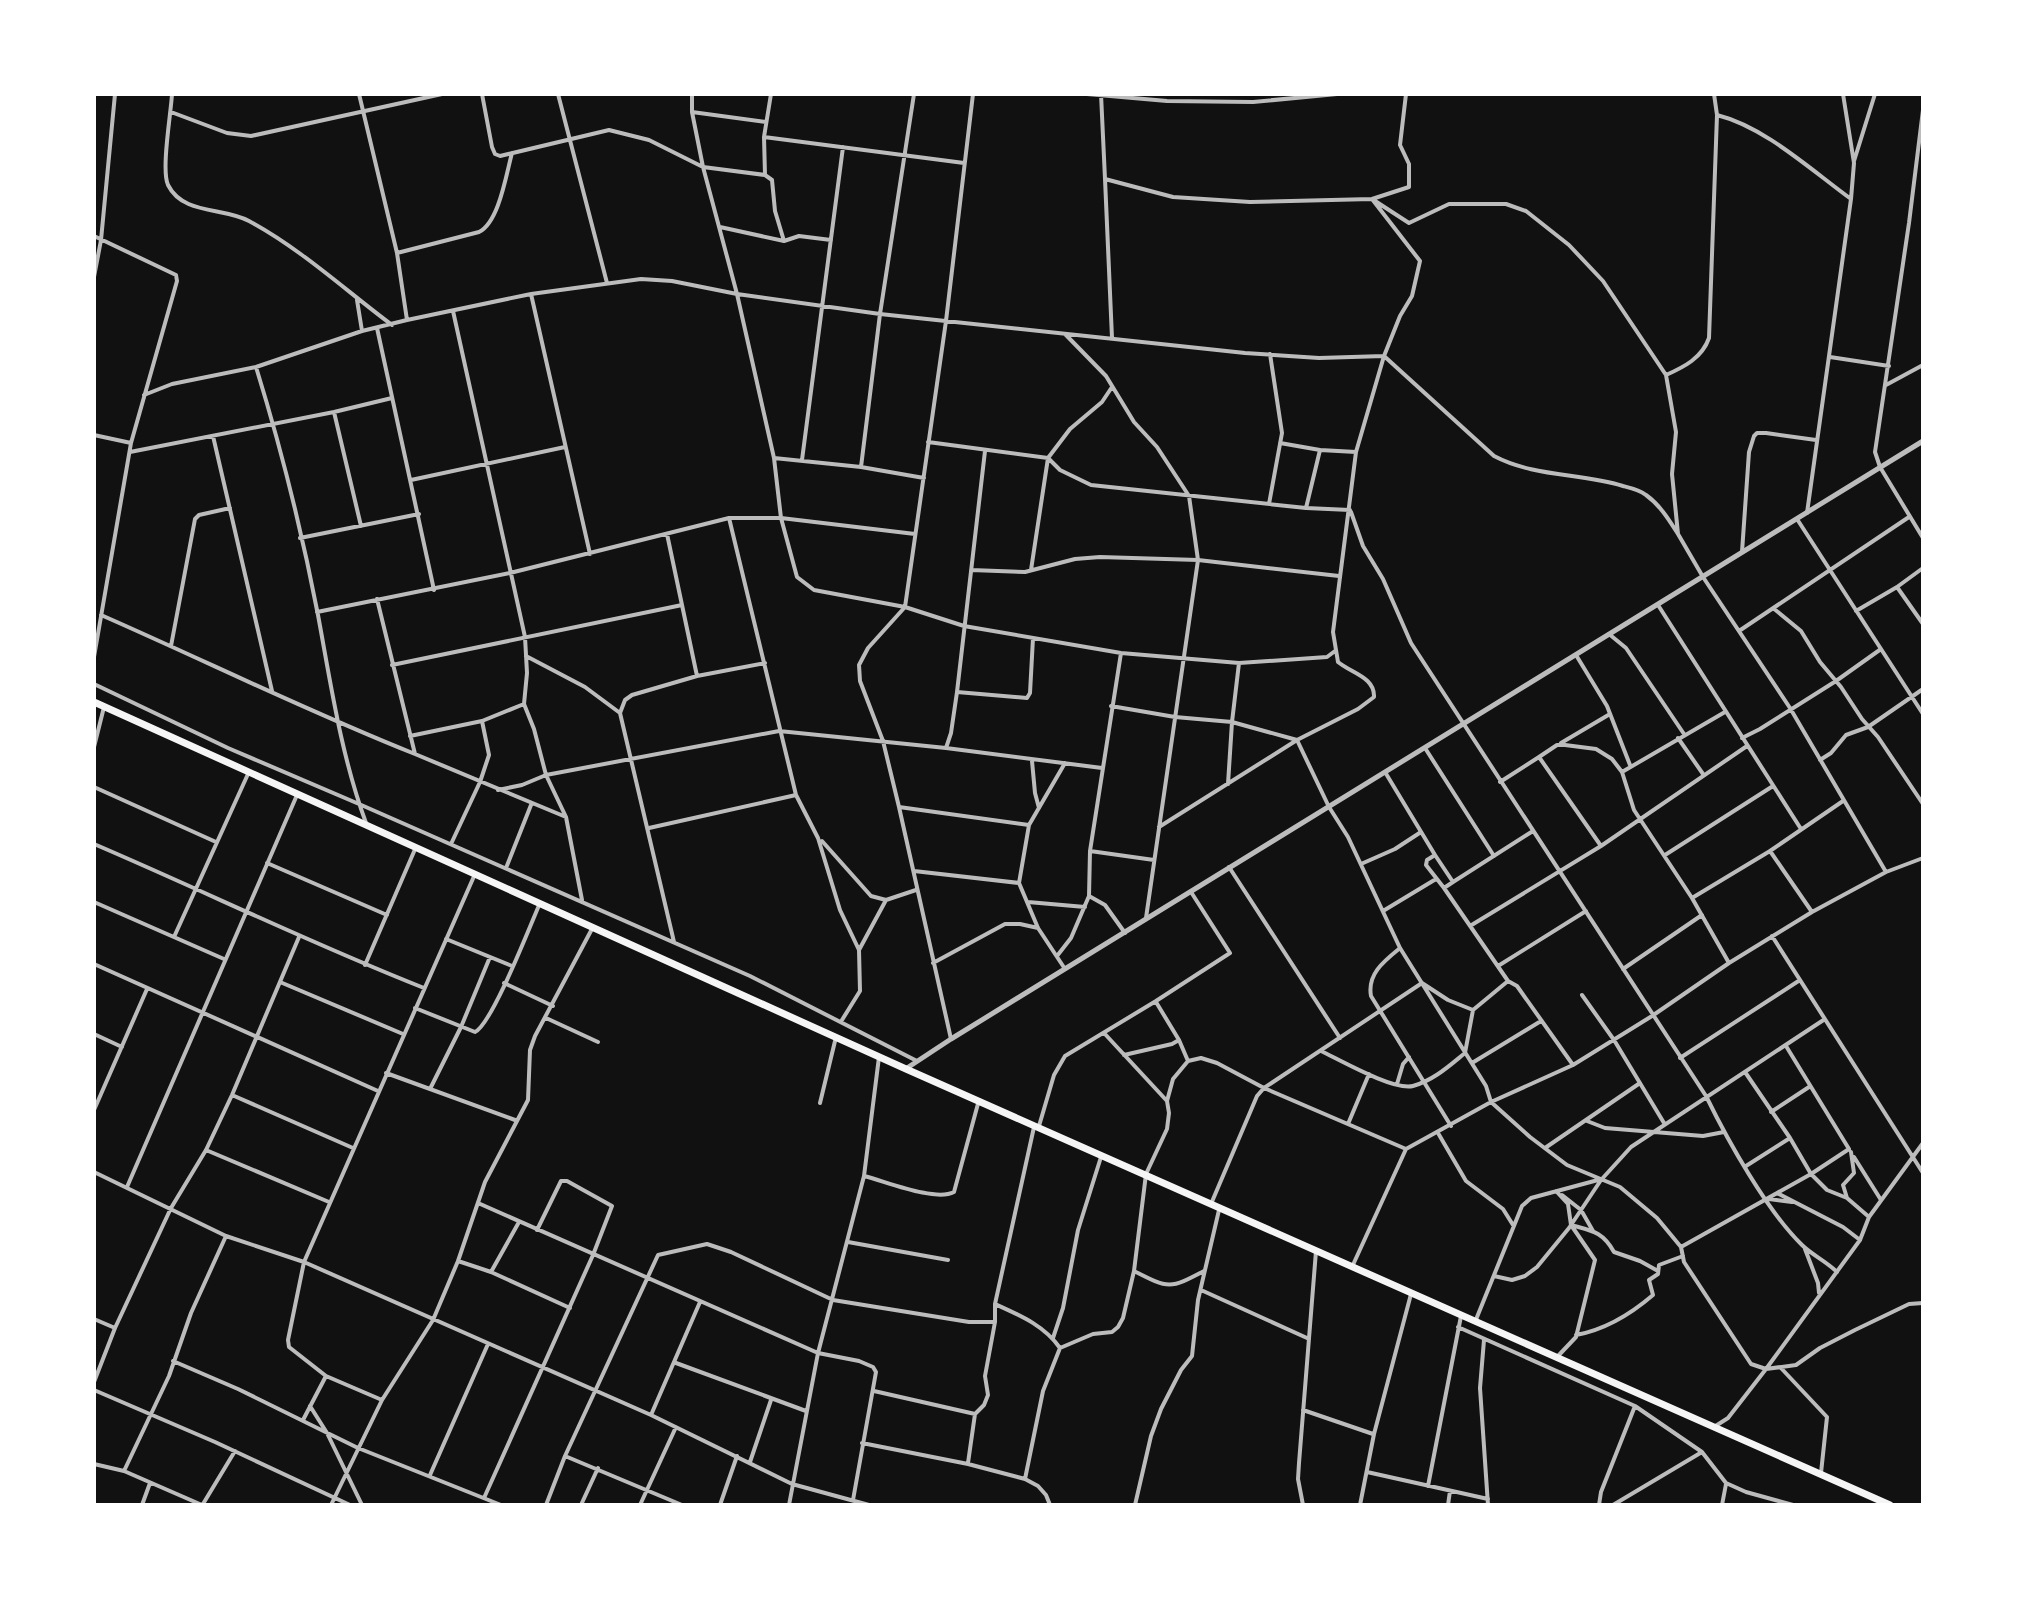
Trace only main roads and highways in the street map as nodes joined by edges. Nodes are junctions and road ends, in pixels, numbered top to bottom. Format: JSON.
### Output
{"nodes":[{"id":1,"x":94,"y":702,"type":"edge"},
{"id":2,"x":1890,"y":1505,"type":"edge"}],
"edges":[{"from":1,"to":2,"type":"highway"}]}
